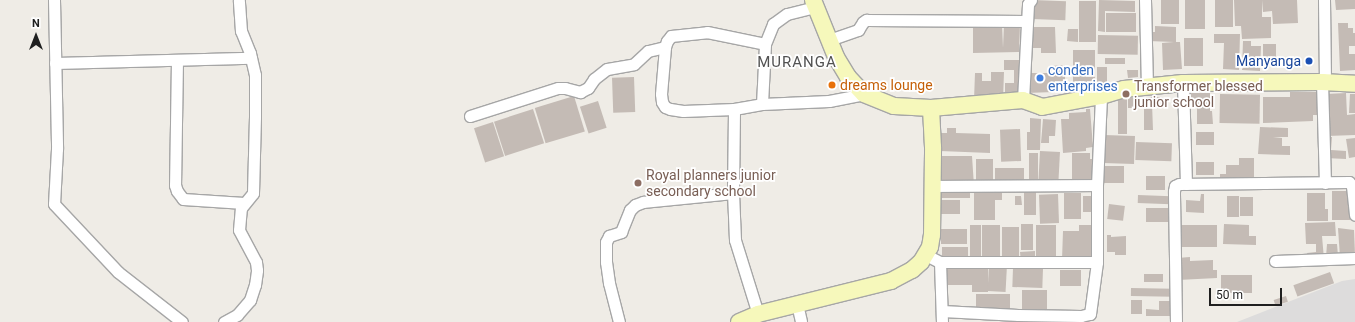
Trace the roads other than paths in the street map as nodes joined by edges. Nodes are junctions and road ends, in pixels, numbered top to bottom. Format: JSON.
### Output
{"nodes":[{"id":1,"x":54,"y":0,"type":"edge"},
{"id":2,"x":239,"y":0,"type":"edge"},
{"id":3,"x":1031,"y":0,"type":"edge"},
{"id":4,"x":1146,"y":0,"type":"edge"},
{"id":5,"x":1324,"y":0,"type":"edge"},
{"id":6,"x":814,"y":3,"type":"edge"},
{"id":7,"x":1027,"y":21,"type":"junction"},
{"id":8,"x":829,"y":40,"type":"junction"},
{"id":9,"x":765,"y":44,"type":"junction"},
{"id":10,"x":665,"y":48,"type":"junction"},
{"id":11,"x":251,"y":58,"type":"junction"},
{"id":12,"x":176,"y":60,"type":"junction"},
{"id":13,"x":55,"y":63,"type":"junction"},
{"id":14,"x":1183,"y":83,"type":"junction"},
{"id":15,"x":1323,"y":83,"type":"junction"},
{"id":16,"x":1355,"y":84,"type":"edge"},
{"id":17,"x":1147,"y":86,"type":"junction"},
{"id":18,"x":864,"y":94,"type":"junction"},
{"id":19,"x":1101,"y":96,"type":"junction"},
{"id":20,"x":1023,"y":100,"type":"junction"},
{"id":21,"x":762,"y":104,"type":"junction"},
{"id":22,"x":931,"y":108,"type":"junction"},
{"id":23,"x":734,"y":109,"type":"junction"},
{"id":24,"x":470,"y":116,"type":"dead end"},
{"id":25,"x":1325,"y":183,"type":"junction"},
{"id":26,"x":1186,"y":184,"type":"junction"},
{"id":27,"x":1097,"y":185,"type":"junction"},
{"id":28,"x":933,"y":186,"type":"junction"},
{"id":29,"x":733,"y":193,"type":"junction"},
{"id":30,"x":244,"y":203,"type":"junction"},
{"id":31,"x":1355,"y":215,"type":"edge"},
{"id":32,"x":926,"y":255,"type":"junction"},
{"id":33,"x":1355,"y":258,"type":"edge"},
{"id":34,"x":1275,"y":261,"type":"dead end"},
{"id":35,"x":940,"y":262,"type":"junction"},
{"id":36,"x":1097,"y":262,"type":"junction"},
{"id":37,"x":797,"y":304,"type":"junction"},
{"id":38,"x":758,"y":314,"type":"junction"},
{"id":39,"x":942,"y":317,"type":"edge"},
{"id":40,"x":182,"y":322,"type":"edge"},
{"id":41,"x":224,"y":322,"type":"edge"},
{"id":42,"x":619,"y":322,"type":"edge"},
{"id":43,"x":739,"y":322,"type":"edge"},
{"id":44,"x":802,"y":322,"type":"edge"},
{"id":45,"x":1176,"y":322,"type":"edge"}],
"edges":[{"from":1,"to":13,"type":"street"},
{"from":2,"to":11,"type":"street"},
{"from":3,"to":7,"type":"street"},
{"from":4,"to":17,"type":"street"},
{"from":5,"to":15,"type":"street"},
{"from":6,"to":8,"type":"street"},
{"from":6,"to":9,"type":"street"},
{"from":7,"to":8,"type":"street"},
{"from":7,"to":20,"type":"street"},
{"from":8,"to":18,"type":"street"},
{"from":9,"to":10,"type":"street"},
{"from":9,"to":21,"type":"street"},
{"from":10,"to":23,"type":"street"},
{"from":10,"to":24,"type":"street"},
{"from":11,"to":12,"type":"street"},
{"from":11,"to":30,"type":"street"},
{"from":12,"to":13,"type":"street"},
{"from":12,"to":30,"type":"street"},
{"from":13,"to":40,"type":"street"},
{"from":14,"to":15,"type":"street"},
{"from":14,"to":17,"type":"street"},
{"from":14,"to":26,"type":"street"},
{"from":15,"to":16,"type":"street"},
{"from":15,"to":25,"type":"street"},
{"from":17,"to":19,"type":"street"},
{"from":18,"to":21,"type":"street"},
{"from":18,"to":22,"type":"street"},
{"from":19,"to":20,"type":"street"},
{"from":19,"to":27,"type":"street"},
{"from":20,"to":22,"type":"street"},
{"from":21,"to":23,"type":"street"},
{"from":22,"to":28,"type":"street"},
{"from":23,"to":29,"type":"street"},
{"from":25,"to":26,"type":"street"},
{"from":25,"to":31,"type":"street"},
{"from":26,"to":45,"type":"street"},
{"from":27,"to":28,"type":"street"},
{"from":27,"to":36,"type":"street"},
{"from":28,"to":32,"type":"street"},
{"from":29,"to":38,"type":"street"},
{"from":29,"to":42,"type":"street"},
{"from":30,"to":41,"type":"street"},
{"from":32,"to":35,"type":"street"},
{"from":32,"to":37,"type":"street"},
{"from":33,"to":34,"type":"street"},
{"from":35,"to":36,"type":"street"},
{"from":35,"to":39,"type":"street"},
{"from":36,"to":39,"type":"street"},
{"from":37,"to":38,"type":"street"},
{"from":37,"to":44,"type":"street"},
{"from":38,"to":43,"type":"street"}]}
